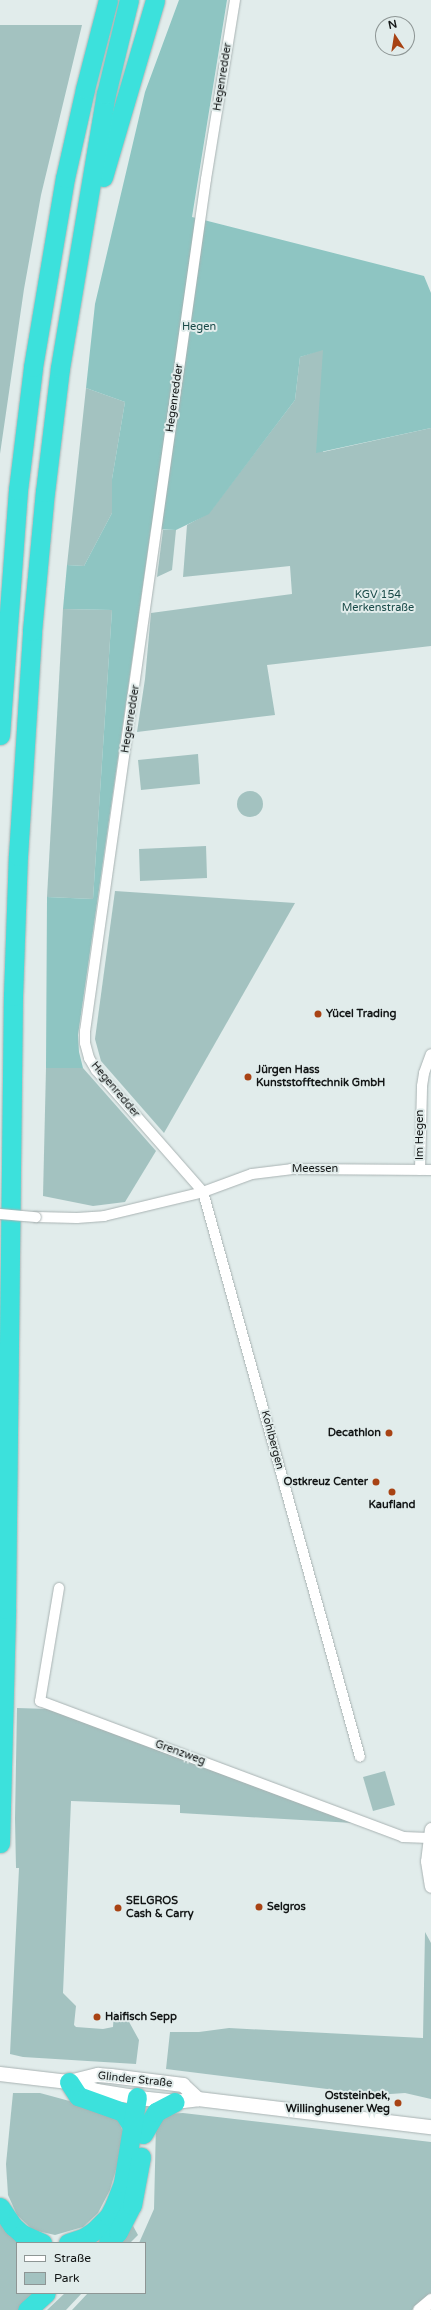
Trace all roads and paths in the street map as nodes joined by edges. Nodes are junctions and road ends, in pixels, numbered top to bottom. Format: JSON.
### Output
{"nodes":[{"id":1,"x":108,"y":0,"type":"edge"},
{"id":2,"x":129,"y":0,"type":"edge"},
{"id":3,"x":155,"y":0,"type":"edge"},
{"id":4,"x":235,"y":0,"type":"edge"},
{"id":5,"x":75,"y":277,"type":"junction"},
{"id":6,"x":0,"y":735,"type":"edge"},
{"id":7,"x":431,"y":1054,"type":"edge"},
{"id":8,"x":420,"y":1170,"type":"junction"},
{"id":9,"x":431,"y":1170,"type":"edge"},
{"id":10,"x":203,"y":1192,"type":"junction"},
{"id":11,"x":0,"y":1214,"type":"edge"},
{"id":12,"x":59,"y":1588,"type":"dead end"},
{"id":13,"x":360,"y":1757,"type":"dead end"},
{"id":14,"x":430,"y":1834,"type":"edge"},
{"id":15,"x":0,"y":1843,"type":"edge"},
{"id":16,"x":431,"y":1886,"type":"edge"},
{"id":17,"x":0,"y":2074,"type":"edge"},
{"id":18,"x":69,"y":2082,"type":"junction"},
{"id":19,"x":144,"y":2089,"type":"junction"},
{"id":20,"x":198,"y":2098,"type":"junction"},
{"id":21,"x":175,"y":2102,"type":"junction"},
{"id":22,"x":431,"y":2127,"type":"edge"},
{"id":23,"x":138,"y":2130,"type":"junction"},
{"id":24,"x":0,"y":2207,"type":"edge"},
{"id":25,"x":40,"y":2242,"type":"edge"},
{"id":26,"x":71,"y":2242,"type":"edge"},
{"id":27,"x":109,"y":2242,"type":"edge"},
{"id":28,"x":45,"y":2294,"type":"edge"},
{"id":29,"x":431,"y":2300,"type":"edge"},
{"id":30,"x":27,"y":2310,"type":"edge"},
{"id":31,"x":419,"y":2310,"type":"edge"}],
"edges":[{"from":1,"to":6,"type":"highway"},
{"from":2,"to":5,"type":"highway"},
{"from":3,"to":5,"type":"highway"},
{"from":4,"to":10,"type":"street","name":"Hegenredder"},
{"from":5,"to":15,"type":"highway"},
{"from":7,"to":8,"type":"street","name":"Im Hegen"},
{"from":8,"to":9,"type":"street","name":"Meessen"},
{"from":8,"to":10,"type":"street","name":"Meessen"},
{"from":10,"to":11,"type":"street","bridge":true},
{"from":10,"to":13,"type":"street","name":"Kohlbergen"},
{"from":12,"to":14,"type":"street","name":"Grenzweg"},
{"from":14,"to":16,"type":"street"},
{"from":17,"to":18,"type":"main road","name":"Glinder Straße"},
{"from":18,"to":19,"type":"main road","name":"Glinder Straße"},
{"from":18,"to":23,"type":"highway"},
{"from":19,"to":20,"type":"main road","name":"Glinder Straße"},
{"from":19,"to":21,"type":"main road","name":"Glinder Straße"},
{"from":19,"to":23,"type":"highway"},
{"from":20,"to":21,"type":"main road","name":"Glinder Straße"},
{"from":20,"to":22,"type":"main road","name":"Glinder Straße"},
{"from":21,"to":23,"type":"highway"},
{"from":23,"to":26,"type":"highway"},
{"from":23,"to":27,"type":"highway"},
{"from":24,"to":25,"type":"highway"},
{"from":28,"to":30,"type":"highway"},
{"from":29,"to":31,"type":"street"}]}
